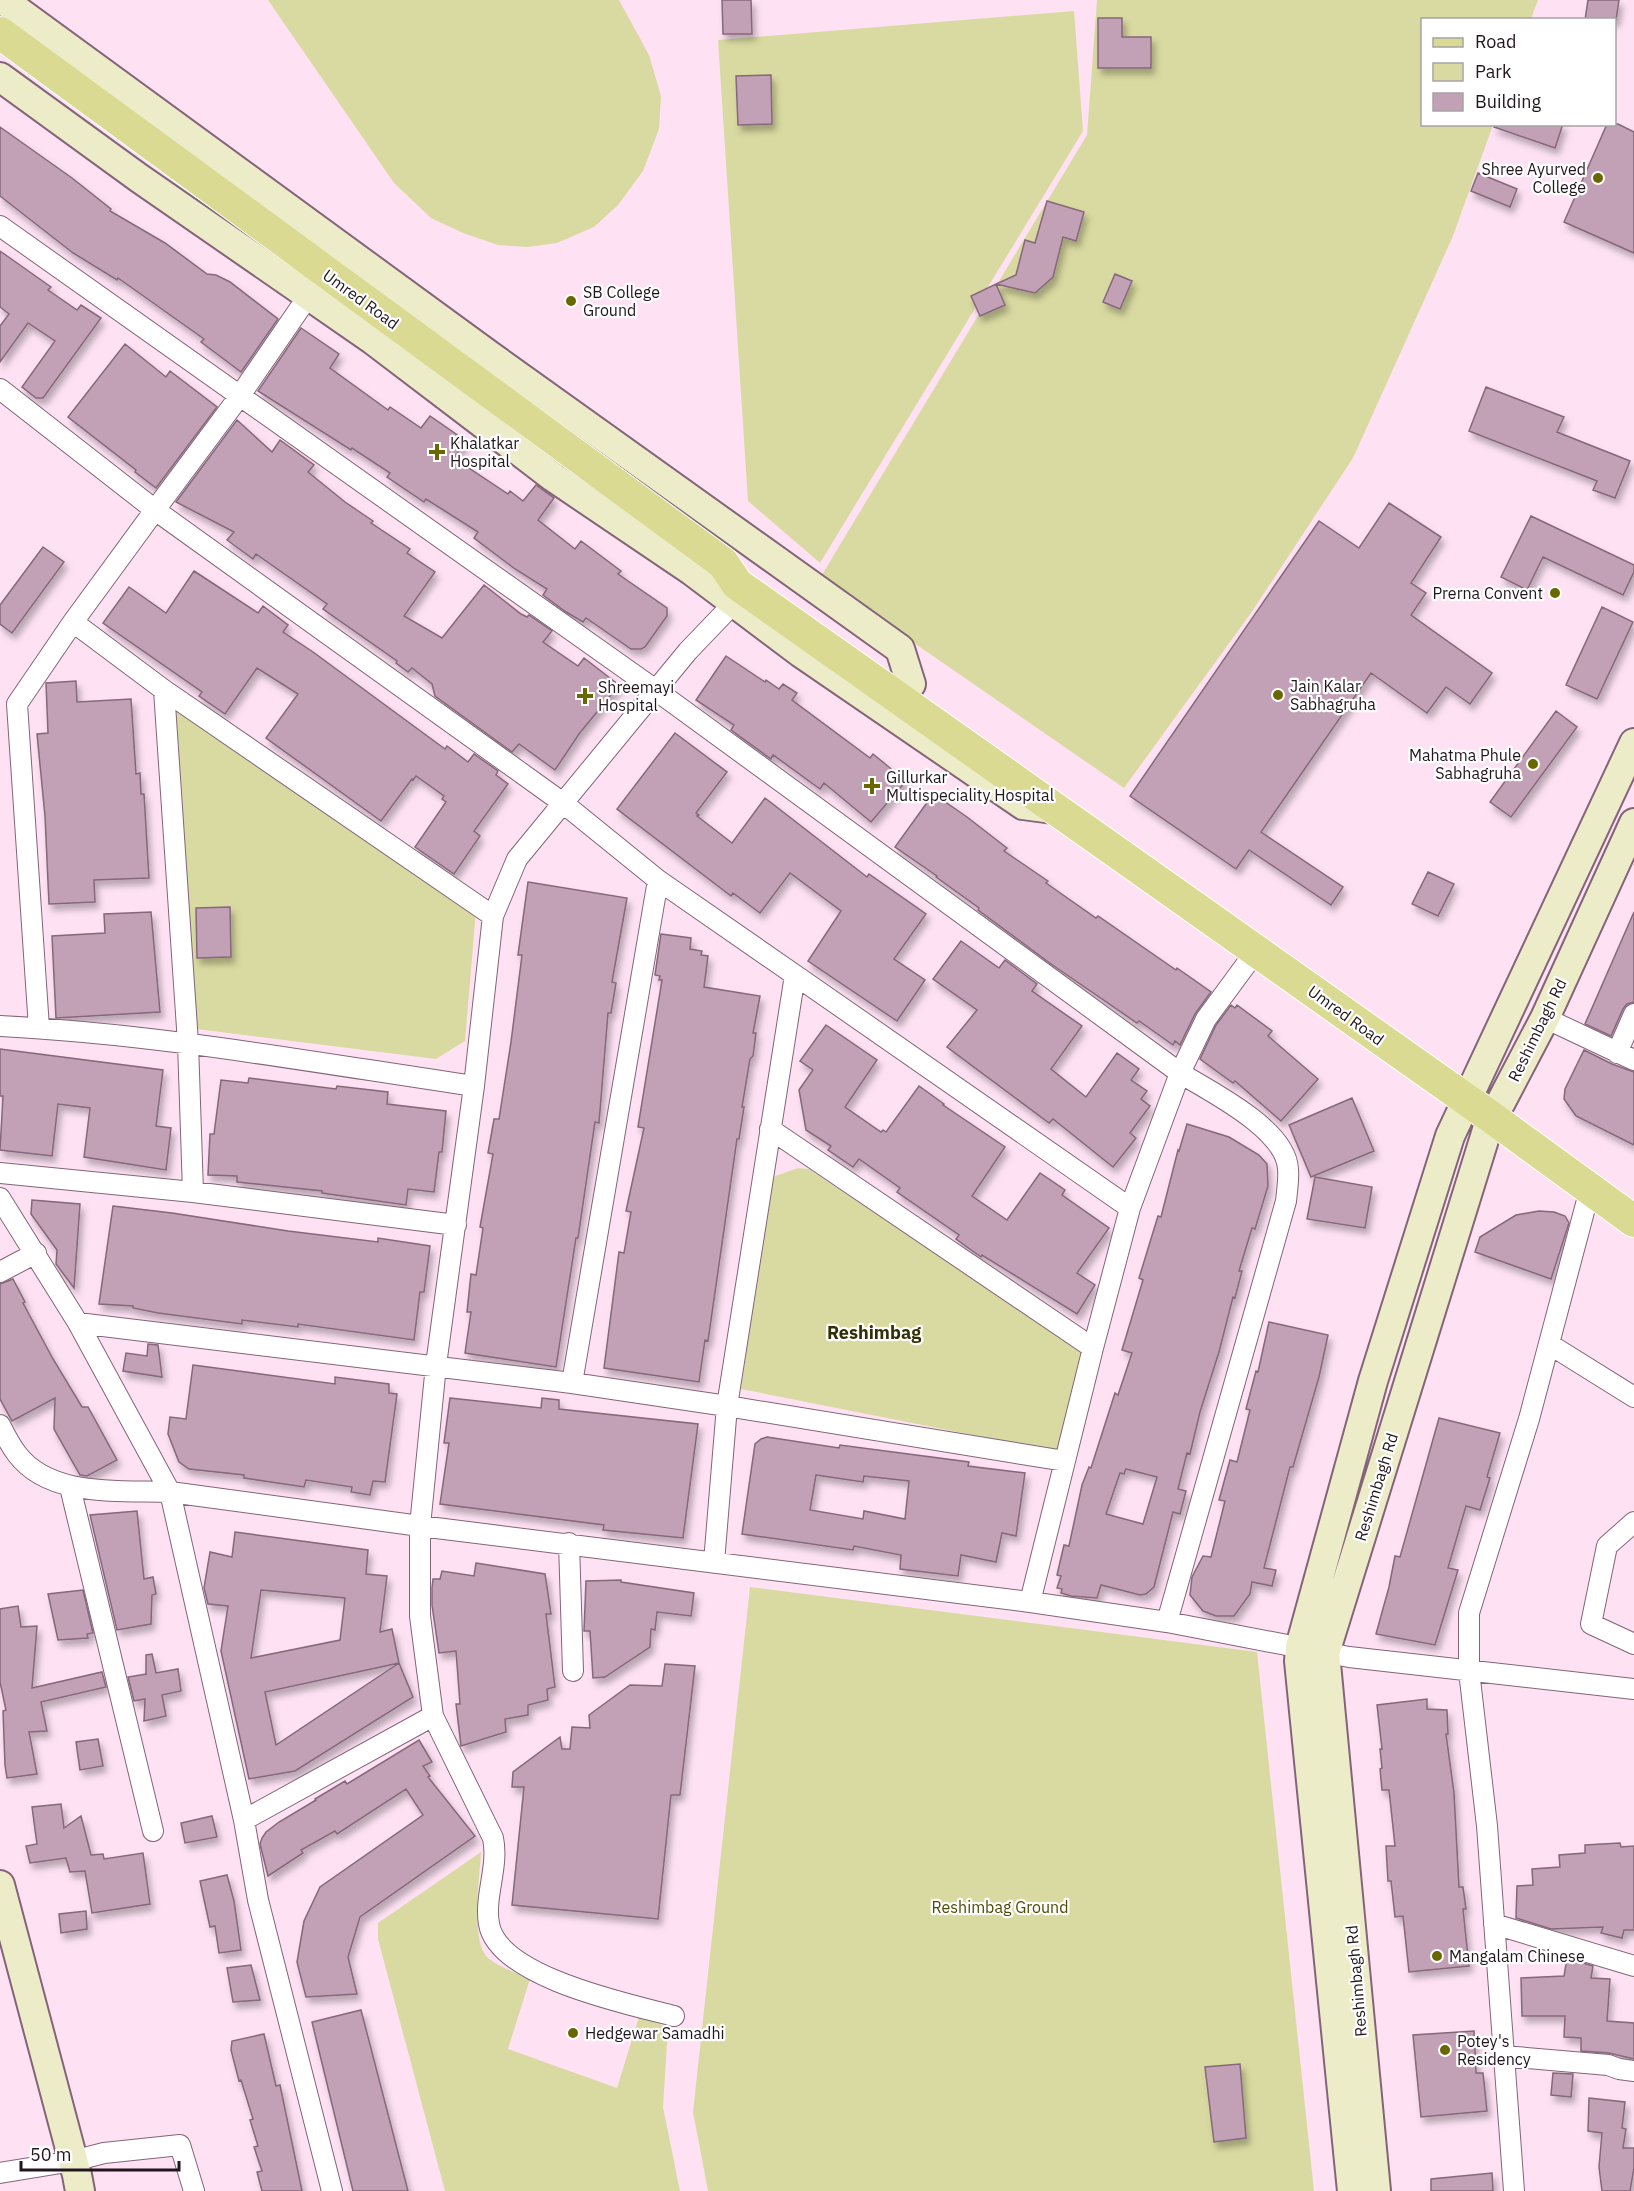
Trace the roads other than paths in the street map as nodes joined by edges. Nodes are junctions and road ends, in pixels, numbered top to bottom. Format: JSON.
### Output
{"nodes":[{"id":1,"x":3,"y":0,"type":"edge"},
{"id":2,"x":0,"y":33,"type":"edge"},
{"id":3,"x":0,"y":77,"type":"edge"},
{"id":4,"x":0,"y":226,"type":"edge"},
{"id":5,"x":309,"y":295,"type":"junction"},
{"id":6,"x":0,"y":389,"type":"edge"},
{"id":7,"x":239,"y":397,"type":"junction"},
{"id":8,"x":155,"y":510,"type":"junction"},
{"id":9,"x":723,"y":563,"type":"junction"},
{"id":10,"x":733,"y":604,"type":"junction"},
{"id":11,"x":74,"y":622,"type":"junction"},
{"id":12,"x":911,"y":684,"type":"junction"},
{"id":13,"x":164,"y":690,"type":"junction"},
{"id":14,"x":657,"y":690,"type":"junction"},
{"id":15,"x":8,"y":705,"type":"edge"},
{"id":16,"x":1634,"y":743,"type":"edge"},
{"id":17,"x":563,"y":803,"type":"junction"},
{"id":18,"x":1058,"y":810,"type":"junction"},
{"id":19,"x":1634,"y":823,"type":"edge"},
{"id":20,"x":1156,"y":868,"type":"junction"},
{"id":21,"x":658,"y":880,"type":"junction"},
{"id":22,"x":494,"y":916,"type":"junction"},
{"id":23,"x":1257,"y":951,"type":"junction"},
{"id":24,"x":795,"y":975,"type":"junction"},
{"id":25,"x":1634,"y":1014,"type":"edge"},
{"id":26,"x":1545,"y":1018,"type":"junction"},
{"id":27,"x":0,"y":1026,"type":"edge"},
{"id":28,"x":39,"y":1028,"type":"junction"},
{"id":29,"x":188,"y":1043,"type":"junction"},
{"id":30,"x":1625,"y":1057,"type":"edge"},
{"id":31,"x":1180,"y":1073,"type":"junction"},
{"id":32,"x":474,"y":1086,"type":"junction"},
{"id":33,"x":1483,"y":1100,"type":"junction"},
{"id":34,"x":770,"y":1129,"type":"junction"},
{"id":35,"x":0,"y":1173,"type":"edge"},
{"id":36,"x":1593,"y":1180,"type":"junction"},
{"id":37,"x":194,"y":1192,"type":"junction"},
{"id":38,"x":0,"y":1198,"type":"edge"},
{"id":39,"x":1634,"y":1198,"type":"edge"},
{"id":40,"x":1130,"y":1208,"type":"junction"},
{"id":41,"x":1634,"y":1221,"type":"edge"},
{"id":42,"x":456,"y":1225,"type":"junction"},
{"id":43,"x":36,"y":1253,"type":"junction"},
{"id":44,"x":0,"y":1272,"type":"edge"},
{"id":45,"x":78,"y":1323,"type":"junction"},
{"id":46,"x":1549,"y":1344,"type":"junction"},
{"id":47,"x":1093,"y":1348,"type":"junction"},
{"id":48,"x":436,"y":1365,"type":"junction"},
{"id":49,"x":572,"y":1383,"type":"junction"},
{"id":50,"x":1634,"y":1397,"type":"edge"},
{"id":51,"x":727,"y":1406,"type":"junction"},
{"id":52,"x":0,"y":1425,"type":"edge"},
{"id":53,"x":1065,"y":1461,"type":"junction"},
{"id":54,"x":70,"y":1487,"type":"junction"},
{"id":55,"x":170,"y":1492,"type":"junction"},
{"id":56,"x":1634,"y":1522,"type":"edge"},
{"id":57,"x":420,"y":1526,"type":"junction"},
{"id":58,"x":569,"y":1543,"type":"junction"},
{"id":59,"x":714,"y":1562,"type":"junction"},
{"id":60,"x":1030,"y":1602,"type":"junction"},
{"id":61,"x":1167,"y":1622,"type":"junction"},
{"id":62,"x":1634,"y":1644,"type":"edge"},
{"id":63,"x":1312,"y":1650,"type":"junction"},
{"id":64,"x":573,"y":1671,"type":"dead end"},
{"id":65,"x":1469,"y":1671,"type":"junction"},
{"id":66,"x":1634,"y":1689,"type":"edge"},
{"id":67,"x":433,"y":1716,"type":"junction"},
{"id":68,"x":244,"y":1820,"type":"junction"},
{"id":69,"x":153,"y":1831,"type":"dead end"},
{"id":70,"x":0,"y":1885,"type":"edge"},
{"id":71,"x":1494,"y":1924,"type":"junction"},
{"id":72,"x":1634,"y":1966,"type":"edge"},
{"id":73,"x":674,"y":2016,"type":"dead end"},
{"id":74,"x":1504,"y":2056,"type":"junction"},
{"id":75,"x":1634,"y":2071,"type":"edge"},
{"id":76,"x":73,"y":2161,"type":"junction"},
{"id":77,"x":0,"y":2173,"type":"edge"},
{"id":78,"x":80,"y":2191,"type":"edge"},
{"id":79,"x":194,"y":2191,"type":"edge"},
{"id":80,"x":332,"y":2191,"type":"edge"},
{"id":81,"x":1352,"y":2191,"type":"edge"},
{"id":82,"x":1376,"y":2191,"type":"edge"},
{"id":83,"x":1514,"y":2191,"type":"edge"}],
"edges":[{"from":1,"to":12,"type":"street"},
{"from":2,"to":9,"type":"main road","name":"Umred Road"},
{"from":3,"to":5,"type":"street"},
{"from":4,"to":7,"type":"street"},
{"from":5,"to":7,"type":"street"},
{"from":5,"to":10,"type":"street"},
{"from":6,"to":8,"type":"street"},
{"from":7,"to":8,"type":"street"},
{"from":7,"to":14,"type":"street"},
{"from":8,"to":11,"type":"street"},
{"from":8,"to":17,"type":"street"},
{"from":9,"to":12,"type":"main road"},
{"from":9,"to":18,"type":"main road","name":"Umred Road"},
{"from":10,"to":14,"type":"street"},
{"from":10,"to":18,"type":"street"},
{"from":11,"to":13,"type":"street"},
{"from":11,"to":15,"type":"street"},
{"from":12,"to":20,"type":"main road"},
{"from":13,"to":22,"type":"street"},
{"from":13,"to":29,"type":"street"},
{"from":14,"to":17,"type":"street"},
{"from":14,"to":31,"type":"street"},
{"from":15,"to":28,"type":"street"},
{"from":16,"to":33,"type":"street"},
{"from":17,"to":21,"type":"street"},
{"from":17,"to":22,"type":"street"},
{"from":18,"to":20,"type":"main road","name":"Umred Road"},
{"from":19,"to":26,"type":"street","name":"Reshimbagh Rd"},
{"from":20,"to":23,"type":"main road","name":"Umred Road"},
{"from":20,"to":33,"type":"main road"},
{"from":21,"to":24,"type":"street"},
{"from":21,"to":49,"type":"street"},
{"from":22,"to":32,"type":"street"},
{"from":23,"to":31,"type":"street"},
{"from":23,"to":33,"type":"main road","name":"Umred Road"},
{"from":24,"to":34,"type":"street"},
{"from":24,"to":40,"type":"street"},
{"from":25,"to":30,"type":"street"},
{"from":26,"to":30,"type":"street"},
{"from":26,"to":33,"type":"street","name":"Reshimbagh Rd"},
{"from":27,"to":28,"type":"street"},
{"from":28,"to":29,"type":"street"},
{"from":29,"to":32,"type":"street"},
{"from":29,"to":37,"type":"street"},
{"from":31,"to":40,"type":"street"},
{"from":31,"to":61,"type":"street"},
{"from":32,"to":42,"type":"street"},
{"from":33,"to":36,"type":"main road"},
{"from":33,"to":63,"type":"street","name":"Reshimbagh Rd"},
{"from":34,"to":47,"type":"street"},
{"from":34,"to":51,"type":"street"},
{"from":35,"to":37,"type":"street"},
{"from":36,"to":39,"type":"main road"},
{"from":36,"to":41,"type":"main road"},
{"from":36,"to":46,"type":"street"},
{"from":37,"to":42,"type":"street"},
{"from":38,"to":43,"type":"street"},
{"from":40,"to":47,"type":"street"},
{"from":42,"to":48,"type":"street"},
{"from":43,"to":44,"type":"street"},
{"from":43,"to":45,"type":"street"},
{"from":45,"to":48,"type":"street"},
{"from":45,"to":55,"type":"street"},
{"from":46,"to":50,"type":"street"},
{"from":46,"to":65,"type":"street"},
{"from":47,"to":53,"type":"street"},
{"from":48,"to":49,"type":"street"},
{"from":48,"to":57,"type":"street"},
{"from":49,"to":51,"type":"street"},
{"from":51,"to":53,"type":"street"},
{"from":51,"to":59,"type":"street"},
{"from":52,"to":54,"type":"street"},
{"from":53,"to":60,"type":"street"},
{"from":54,"to":55,"type":"street"},
{"from":54,"to":69,"type":"street"},
{"from":55,"to":57,"type":"street"},
{"from":55,"to":68,"type":"street"},
{"from":56,"to":62,"type":"street"},
{"from":57,"to":58,"type":"street"},
{"from":57,"to":67,"type":"street"},
{"from":58,"to":59,"type":"street"},
{"from":58,"to":64,"type":"street"},
{"from":59,"to":60,"type":"street"},
{"from":60,"to":61,"type":"street"},
{"from":61,"to":63,"type":"street"},
{"from":63,"to":65,"type":"street"},
{"from":63,"to":81,"type":"street"},
{"from":63,"to":82,"type":"street","name":"Reshimbagh Rd"},
{"from":65,"to":66,"type":"street"},
{"from":65,"to":71,"type":"street"},
{"from":67,"to":68,"type":"street"},
{"from":67,"to":73,"type":"street"},
{"from":68,"to":80,"type":"street"},
{"from":70,"to":76,"type":"street"},
{"from":71,"to":72,"type":"street"},
{"from":71,"to":74,"type":"street"},
{"from":74,"to":75,"type":"street"},
{"from":74,"to":83,"type":"street"},
{"from":76,"to":77,"type":"street"},
{"from":76,"to":78,"type":"street"},
{"from":76,"to":79,"type":"street"}]}
